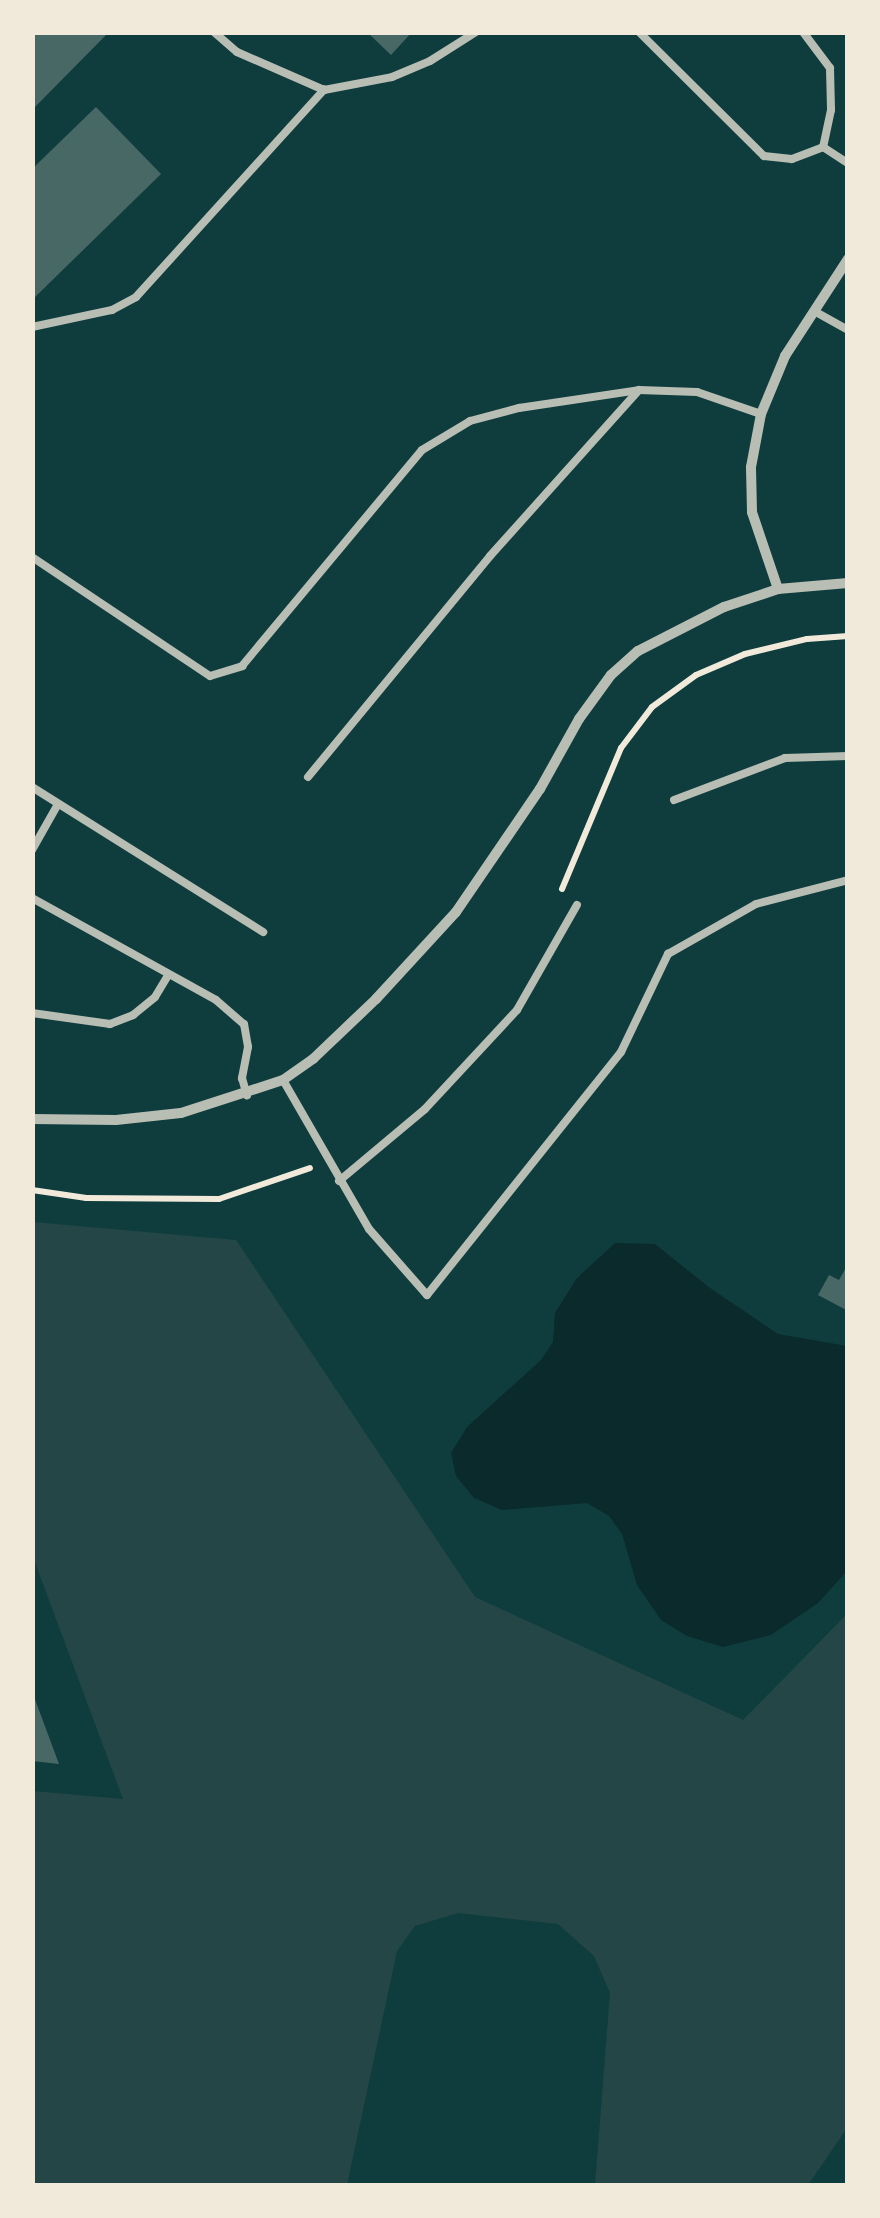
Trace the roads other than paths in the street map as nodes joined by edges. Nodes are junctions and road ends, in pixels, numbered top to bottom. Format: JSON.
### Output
{"nodes":[{"id":1,"x":214,"y":32,"type":"edge"},
{"id":2,"x":476,"y":32,"type":"edge"},
{"id":3,"x":639,"y":32,"type":"edge"},
{"id":4,"x":802,"y":32,"type":"edge"},
{"id":5,"x":324,"y":90,"type":"junction"},
{"id":6,"x":823,"y":147,"type":"junction"},
{"id":7,"x":848,"y":162,"type":"edge"},
{"id":8,"x":848,"y":259,"type":"edge"},
{"id":9,"x":814,"y":311,"type":"junction"},
{"id":10,"x":32,"y":328,"type":"edge"},
{"id":11,"x":848,"y":330,"type":"edge"},
{"id":12,"x":639,"y":390,"type":"junction"},
{"id":13,"x":761,"y":414,"type":"junction"},
{"id":14,"x":32,"y":557,"type":"edge"},
{"id":15,"x":848,"y":583,"type":"edge"},
{"id":16,"x":778,"y":590,"type":"junction"},
{"id":17,"x":848,"y":756,"type":"edge"},
{"id":18,"x":308,"y":777,"type":"dead end"},
{"id":19,"x":32,"y":787,"type":"edge"},
{"id":20,"x":674,"y":800,"type":"dead end"},
{"id":21,"x":58,"y":804,"type":"junction"},
{"id":22,"x":32,"y":850,"type":"edge"},
{"id":23,"x":848,"y":880,"type":"edge"},
{"id":24,"x":32,"y":898,"type":"edge"},
{"id":25,"x":577,"y":905,"type":"dead end"},
{"id":26,"x":263,"y":932,"type":"dead end"},
{"id":27,"x":168,"y":975,"type":"junction"},
{"id":28,"x":32,"y":1013,"type":"edge"},
{"id":29,"x":283,"y":1080,"type":"junction"},
{"id":30,"x":247,"y":1095,"type":"junction"},
{"id":31,"x":32,"y":1119,"type":"edge"},
{"id":32,"x":340,"y":1182,"type":"junction"}],
"edges":[{"from":1,"to":5,"type":"lane"},
{"from":2,"to":5,"type":"lane"},
{"from":3,"to":6,"type":"lane"},
{"from":4,"to":6,"type":"lane"},
{"from":5,"to":10,"type":"lane"},
{"from":6,"to":7,"type":"lane"},
{"from":8,"to":9,"type":"street"},
{"from":9,"to":11,"type":"lane"},
{"from":9,"to":13,"type":"street"},
{"from":12,"to":13,"type":"lane"},
{"from":12,"to":14,"type":"lane"},
{"from":12,"to":18,"type":"lane"},
{"from":13,"to":16,"type":"street"},
{"from":15,"to":16,"type":"street"},
{"from":16,"to":29,"type":"street"},
{"from":17,"to":20,"type":"lane"},
{"from":19,"to":21,"type":"lane"},
{"from":21,"to":22,"type":"lane"},
{"from":21,"to":26,"type":"lane"},
{"from":23,"to":32,"type":"lane"},
{"from":24,"to":27,"type":"lane"},
{"from":25,"to":32,"type":"lane"},
{"from":27,"to":28,"type":"lane"},
{"from":27,"to":30,"type":"lane"},
{"from":29,"to":30,"type":"street"},
{"from":29,"to":32,"type":"lane"},
{"from":30,"to":31,"type":"street"}]}
